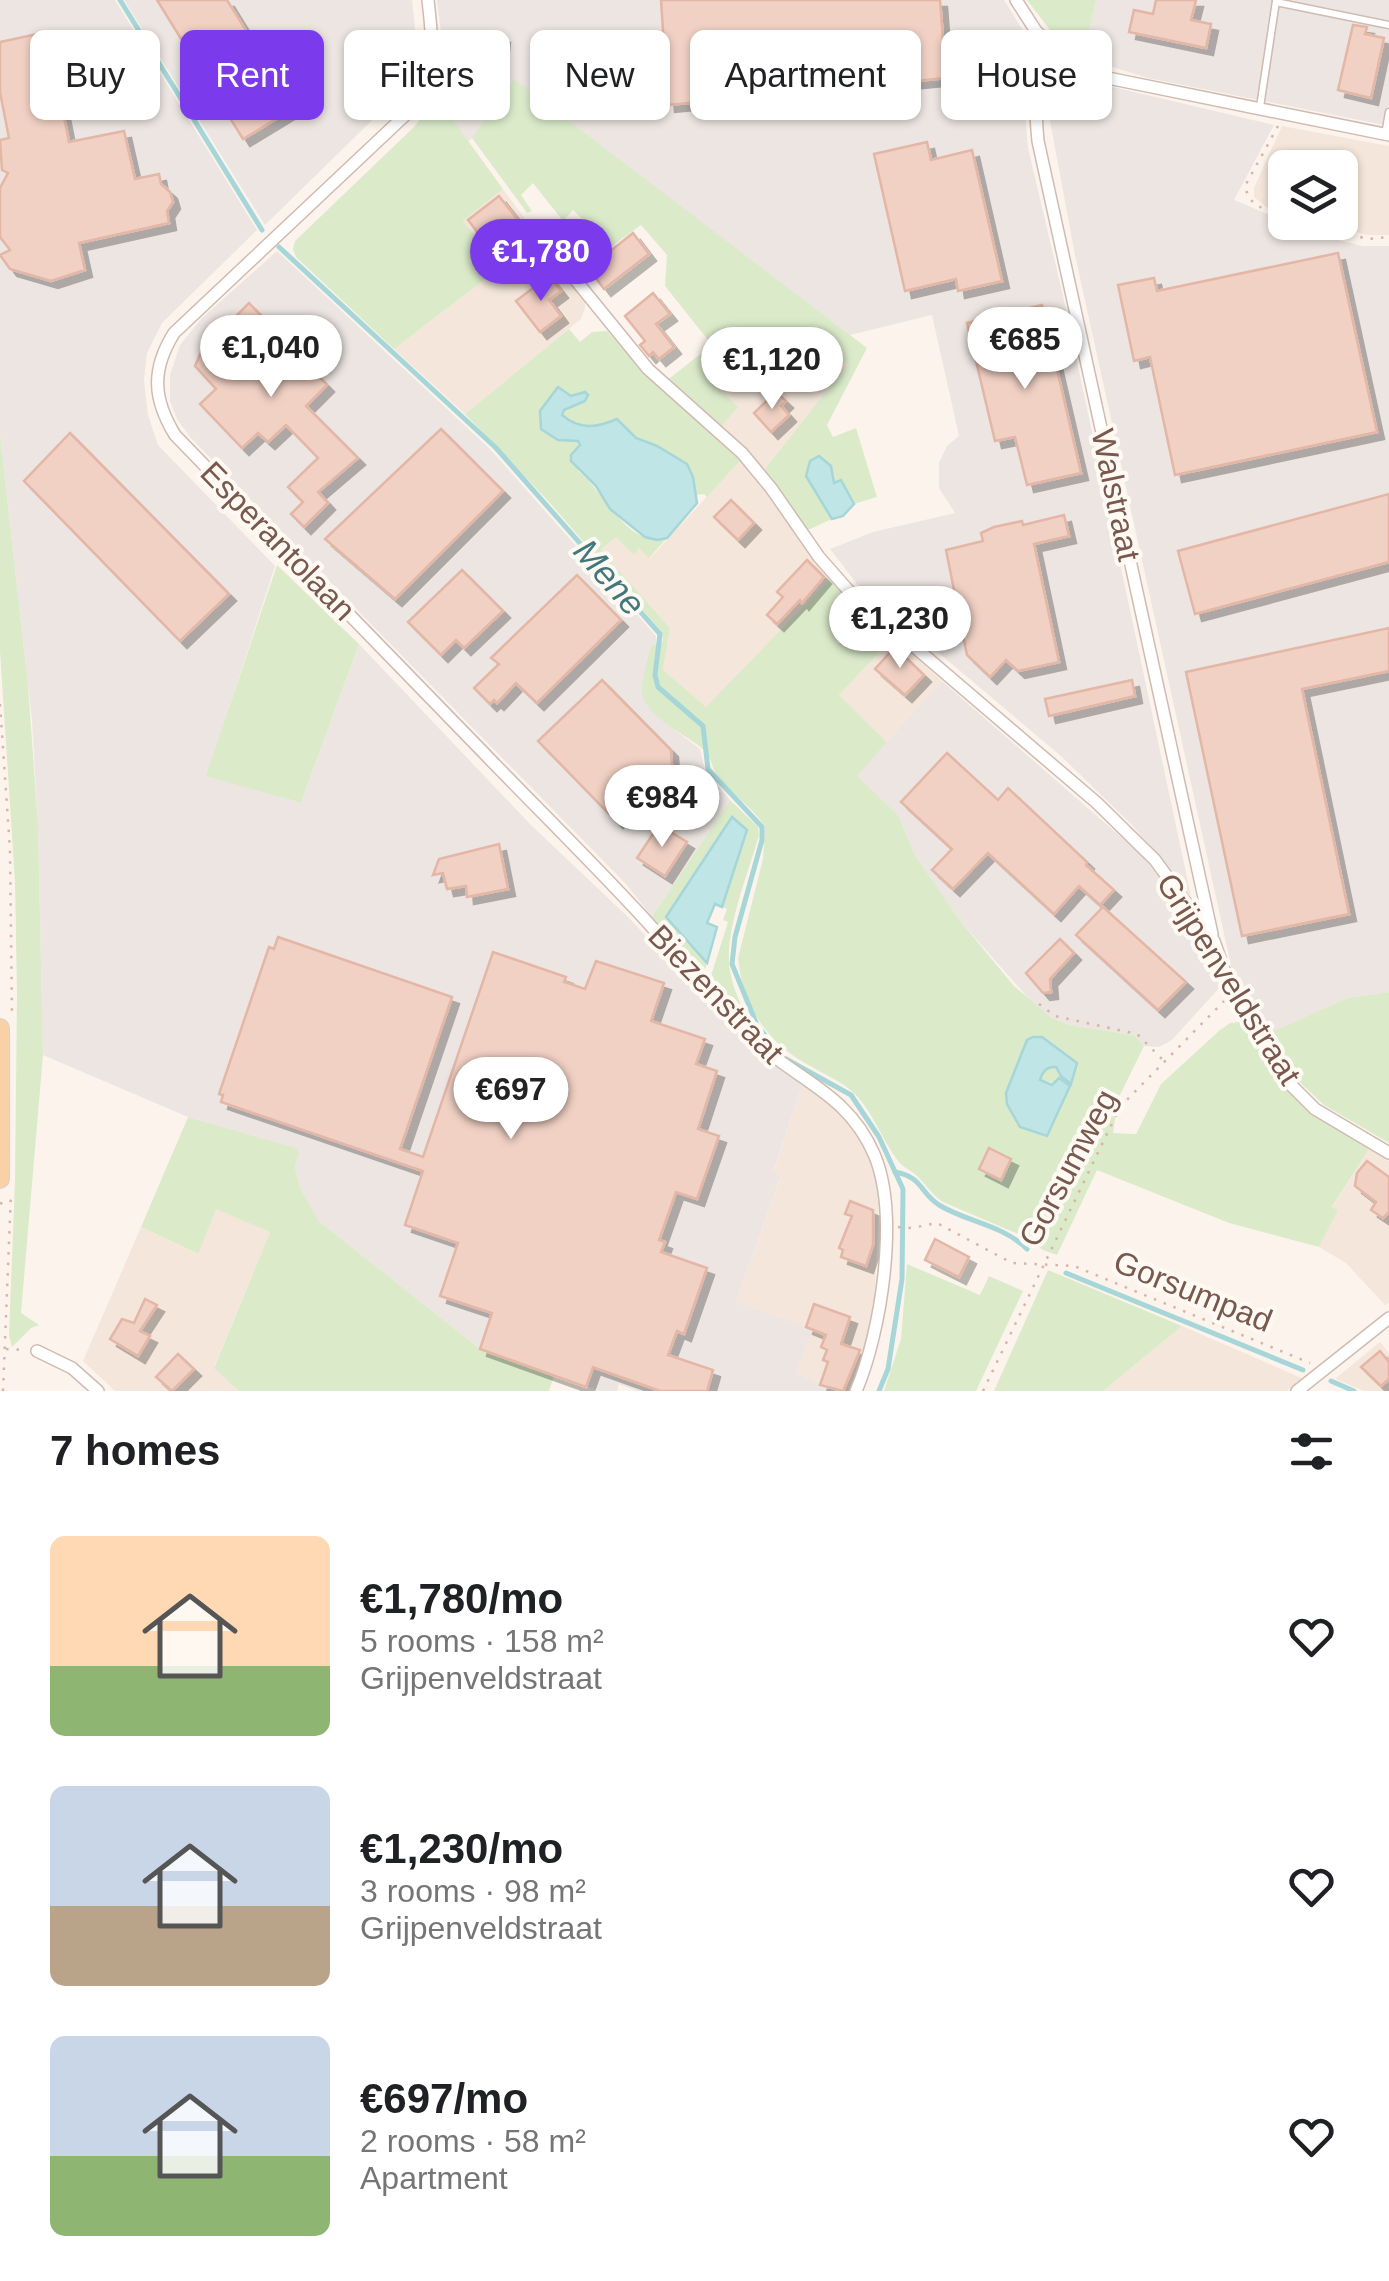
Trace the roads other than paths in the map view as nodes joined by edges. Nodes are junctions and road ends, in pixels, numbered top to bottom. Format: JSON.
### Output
{"nodes":[{"id":1,"x":428,"y":0,"type":"edge"},
{"id":2,"x":1016,"y":0,"type":"edge"},
{"id":3,"x":1276,"y":1,"type":"edge"},
{"id":4,"x":1389,"y":25,"type":"edge"},
{"id":5,"x":1035,"y":30,"type":"edge"},
{"id":6,"x":1112,"y":79,"type":"edge"},
{"id":7,"x":1260,"y":109,"type":"junction"},
{"id":8,"x":1389,"y":112,"type":"edge"},
{"id":9,"x":1037,"y":120,"type":"edge"},
{"id":10,"x":1387,"y":135,"type":"edge"},
{"id":11,"x":538,"y":234,"type":"dead end"},
{"id":12,"x":640,"y":914,"type":"joint"},
{"id":13,"x":1214,"y":941,"type":"junction"},
{"id":14,"x":6,"y":1022,"type":"edge"},
{"id":15,"x":1389,"y":1153,"type":"edge"},
{"id":16,"x":6,"y":1183,"type":"edge"},
{"id":17,"x":1389,"y":1318,"type":"edge"},
{"id":18,"x":37,"y":1351,"type":"road end"},
{"id":19,"x":98,"y":1391,"type":"edge"},
{"id":20,"x":856,"y":1391,"type":"edge"},
{"id":21,"x":1298,"y":1391,"type":"edge"}],
"edges":[{"from":1,"to":12,"type":"street","name":"Esperantolaan"},
{"from":2,"to":5,"type":"street"},
{"from":3,"to":4,"type":"lane"},
{"from":3,"to":7,"type":"lane"},
{"from":6,"to":7,"type":"street"},
{"from":7,"to":10,"type":"street"},
{"from":8,"to":10,"type":"lane"},
{"from":9,"to":13,"type":"street","name":"Walstraat"},
{"from":11,"to":13,"type":"street","name":"Grijpenveldstraat"},
{"from":12,"to":20,"type":"street","name":"Biezenstraat"},
{"from":13,"to":15,"type":"street","name":"Grijpenveldstraat"},
{"from":14,"to":16,"type":"main road"},
{"from":17,"to":21,"type":"street"},
{"from":18,"to":19,"type":"street"}]}
